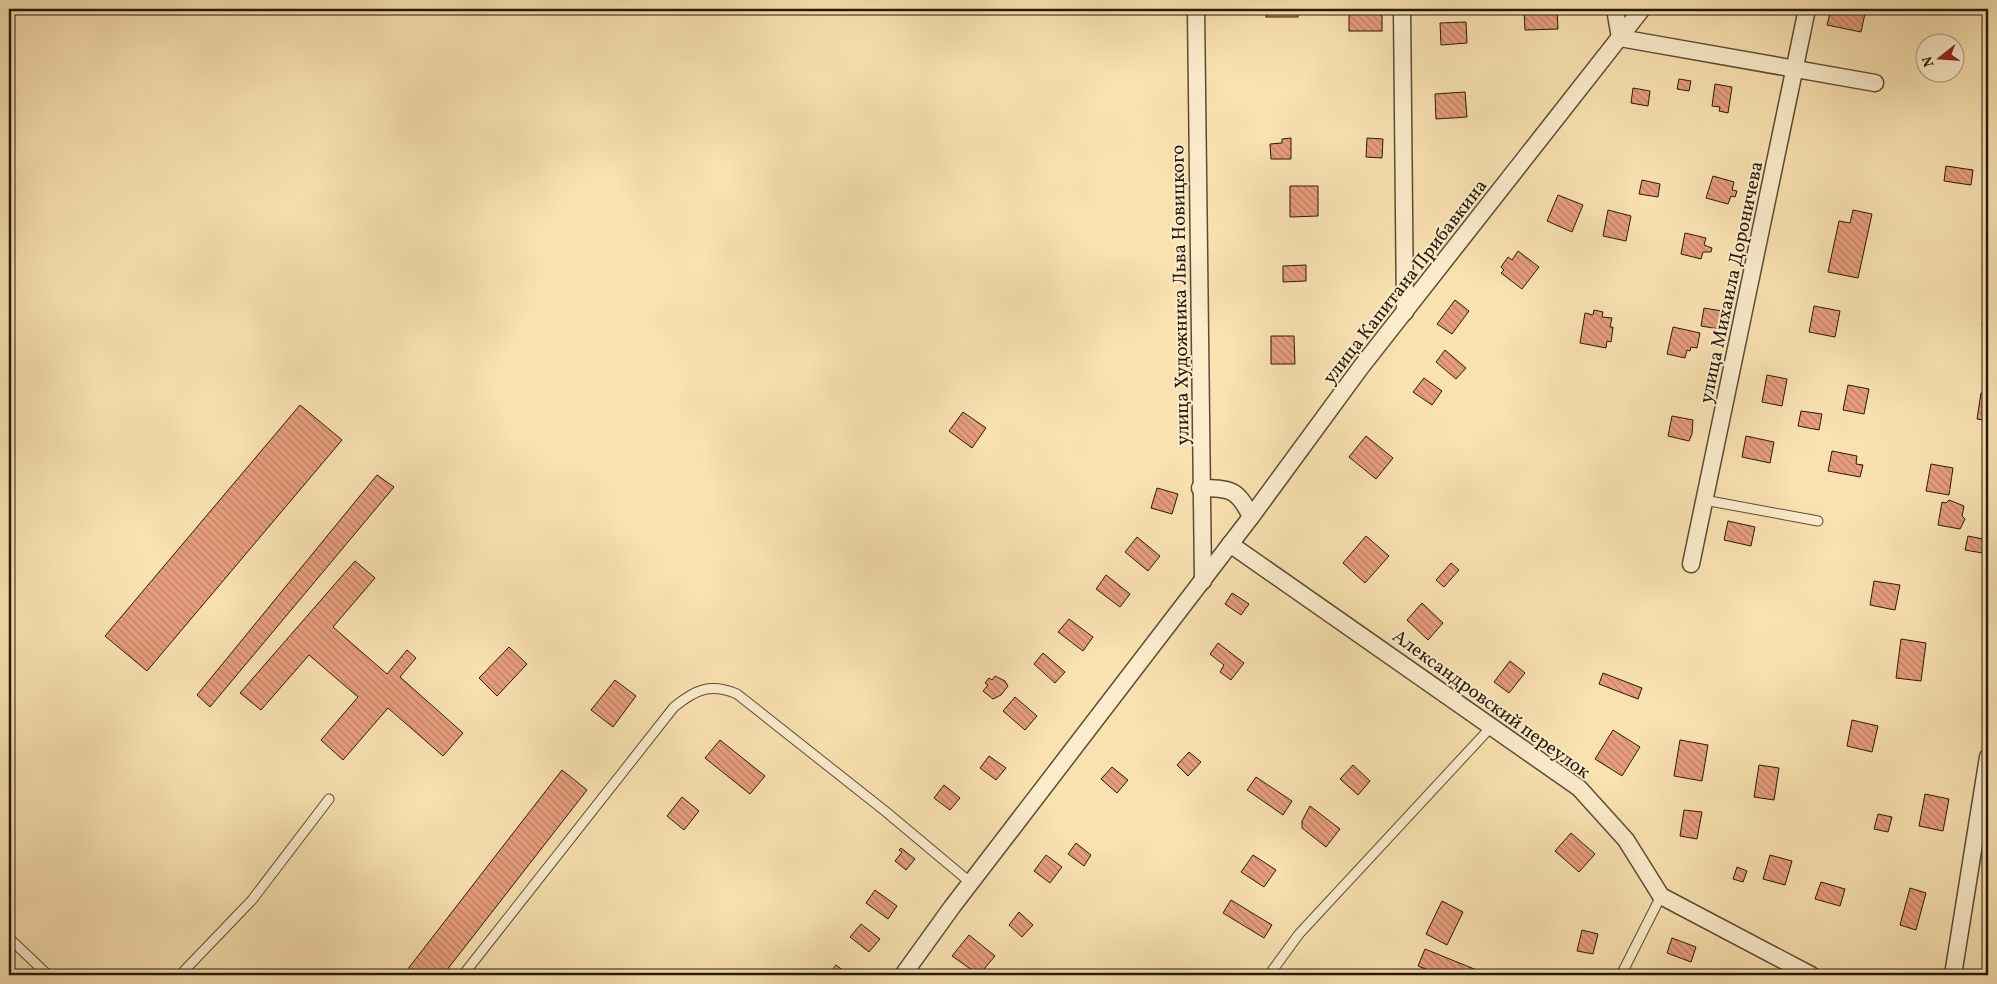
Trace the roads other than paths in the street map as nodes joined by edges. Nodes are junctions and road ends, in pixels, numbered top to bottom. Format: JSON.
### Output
{"nodes":[{"id":1,"x":1196,"y":9,"type":"edge"},
{"id":2,"x":1402,"y":9,"type":"edge"},
{"id":3,"x":1615,"y":9,"type":"edge"},
{"id":4,"x":1642,"y":9,"type":"edge"},
{"id":5,"x":1808,"y":9,"type":"edge"},
{"id":6,"x":1620,"y":38,"type":"junction"},
{"id":7,"x":1795,"y":69,"type":"junction"},
{"id":8,"x":1875,"y":83,"type":"dead end"},
{"id":9,"x":1405,"y":312,"type":"junction"},
{"id":10,"x":1200,"y":488,"type":"junction"},
{"id":11,"x":1704,"y":500,"type":"junction"},
{"id":12,"x":1251,"y":517,"type":"junction"},
{"id":13,"x":1818,"y":521,"type":"dead end"},
{"id":14,"x":1230,"y":544,"type":"junction"},
{"id":15,"x":1691,"y":564,"type":"dead end"},
{"id":16,"x":1202,"y":582,"type":"junction"},
{"id":17,"x":1492,"y":726,"type":"junction"},
{"id":18,"x":1988,"y":757,"type":"edge"},
{"id":19,"x":329,"y":799,"type":"dead end"},
{"id":20,"x":971,"y":884,"type":"junction"},
{"id":21,"x":1661,"y":896,"type":"junction"},
{"id":22,"x":9,"y":938,"type":"edge"},
{"id":23,"x":48,"y":975,"type":"edge"},
{"id":24,"x":180,"y":975,"type":"edge"},
{"id":25,"x":463,"y":975,"type":"edge"},
{"id":26,"x":903,"y":975,"type":"edge"},
{"id":27,"x":1270,"y":975,"type":"edge"},
{"id":28,"x":1621,"y":975,"type":"edge"},
{"id":29,"x":1810,"y":975,"type":"edge"},
{"id":30,"x":1953,"y":975,"type":"edge"}],
"edges":[{"from":1,"to":10,"type":"street","name":"улица Художника Льва Новицкого"},
{"from":2,"to":9,"type":"street"},
{"from":3,"to":6,"type":"street"},
{"from":4,"to":6,"type":"street","name":"улица Капитана Прибавкина"},
{"from":5,"to":7,"type":"street","name":"улица Михаила Дороничева"},
{"from":6,"to":7,"type":"street"},
{"from":6,"to":9,"type":"street","name":"улица Капитана Прибавкина"},
{"from":7,"to":8,"type":"street"},
{"from":7,"to":11,"type":"street","name":"улица Михаила Дороничева"},
{"from":9,"to":12,"type":"street","name":"улица Капитана Прибавкина"},
{"from":10,"to":12,"type":"street"},
{"from":10,"to":16,"type":"street","name":"улица Художника Льва Новицкого"},
{"from":11,"to":13,"type":"lane"},
{"from":11,"to":15,"type":"street","name":"улица Михаила Дороничева"},
{"from":12,"to":14,"type":"street","name":"улица Капитана Прибавкина"},
{"from":14,"to":16,"type":"street","name":"улица Капитана Прибавкина"},
{"from":14,"to":17,"type":"street","name":"Александровский переулок"},
{"from":16,"to":20,"type":"street","name":"улица Капитана Прибавкина"},
{"from":17,"to":21,"type":"street","name":"Александровский переулок"},
{"from":17,"to":27,"type":"lane"},
{"from":18,"to":30,"type":"street"},
{"from":19,"to":24,"type":"lane"},
{"from":20,"to":25,"type":"lane"},
{"from":20,"to":26,"type":"street","name":"улица Капитана Прибавкина"},
{"from":21,"to":28,"type":"lane"},
{"from":21,"to":29,"type":"street"},
{"from":22,"to":23,"type":"lane"}]}
